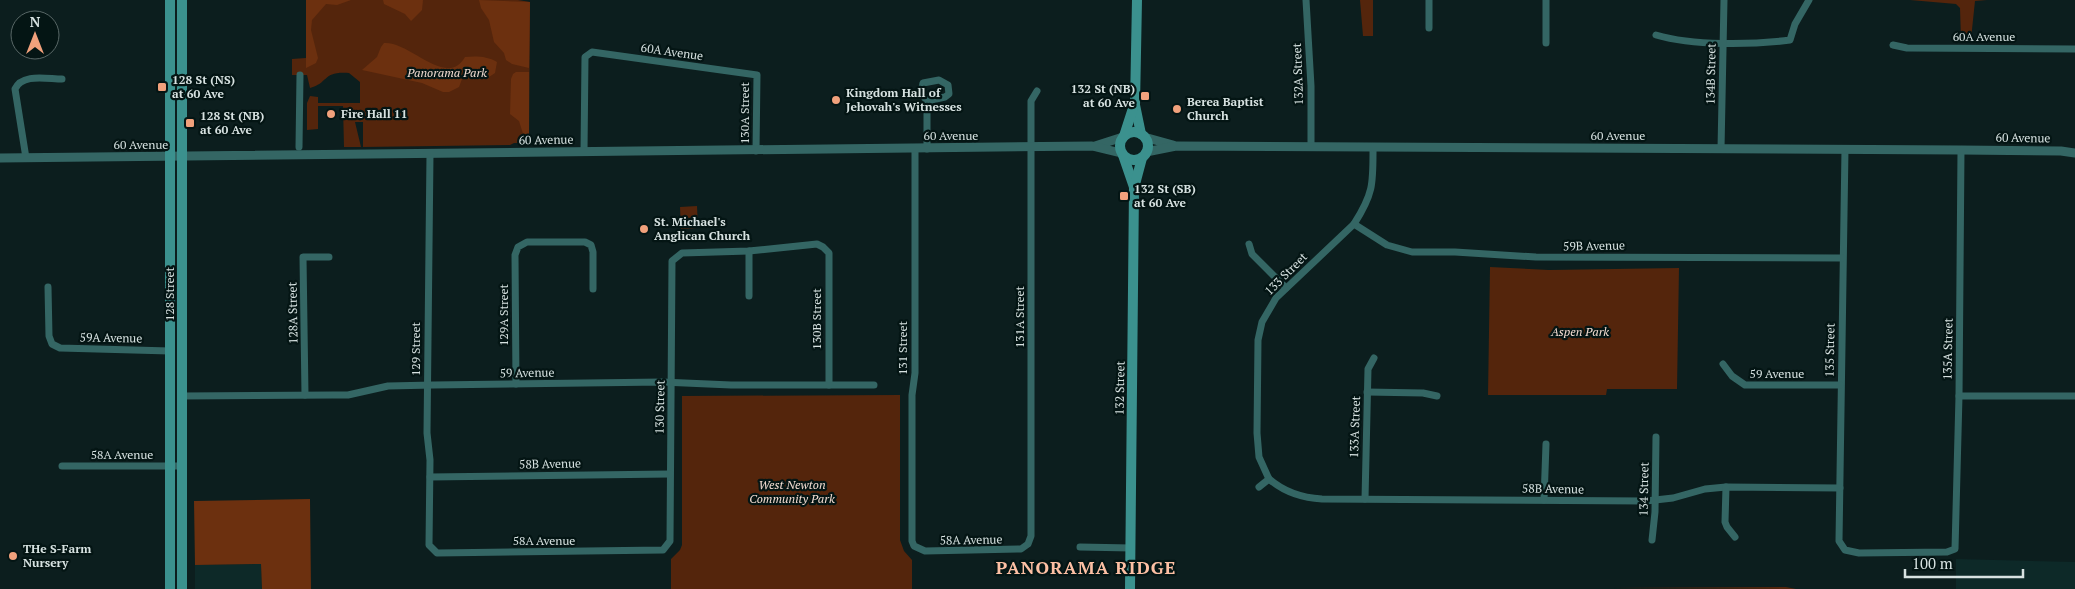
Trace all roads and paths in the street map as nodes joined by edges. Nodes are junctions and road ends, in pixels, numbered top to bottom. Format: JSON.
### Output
{"nodes":[{"id":1,"x":170,"y":0,"type":"edge"},
{"id":2,"x":182,"y":0,"type":"edge"},
{"id":3,"x":1137,"y":0,"type":"edge"},
{"id":4,"x":1306,"y":0,"type":"edge"},
{"id":5,"x":1429,"y":0,"type":"edge"},
{"id":6,"x":1546,"y":0,"type":"edge"},
{"id":7,"x":1724,"y":0,"type":"edge"},
{"id":8,"x":1809,"y":0,"type":"edge"},
{"id":9,"x":1429,"y":28,"type":"dead end"},
{"id":10,"x":1656,"y":35,"type":"dead end"},
{"id":11,"x":1723,"y":42,"type":"junction"},
{"id":12,"x":1546,"y":43,"type":"dead end"},
{"id":13,"x":1893,"y":46,"type":"dead end"},
{"id":14,"x":2075,"y":49,"type":"edge"},
{"id":15,"x":757,"y":75,"type":"joint"},
{"id":16,"x":300,"y":76,"type":"dead end"},
{"id":17,"x":62,"y":79,"type":"dead end"},
{"id":18,"x":1037,"y":91,"type":"dead end"},
{"id":19,"x":927,"y":101,"type":"dead end"},
{"id":20,"x":1134,"y":104,"type":"junction"},
{"id":21,"x":1143,"y":136,"type":"junction"},
{"id":22,"x":1124,"y":137,"type":"junction"},
{"id":23,"x":1092,"y":146,"type":"junction"},
{"id":24,"x":1176,"y":146,"type":"junction"},
{"id":25,"x":299,"y":147,"type":"dead end"},
{"id":26,"x":1031,"y":147,"type":"junction"},
{"id":27,"x":1311,"y":147,"type":"junction"},
{"id":28,"x":1373,"y":147,"type":"junction"},
{"id":29,"x":2075,"y":148,"type":"edge"},
{"id":30,"x":915,"y":149,"type":"junction"},
{"id":31,"x":927,"y":149,"type":"junction"},
{"id":32,"x":1722,"y":149,"type":"junction"},
{"id":33,"x":1845,"y":149,"type":"junction"},
{"id":34,"x":756,"y":150,"type":"junction"},
{"id":35,"x":1961,"y":150,"type":"junction"},
{"id":36,"x":2061,"y":150,"type":"junction"},
{"id":37,"x":584,"y":152,"type":"junction"},
{"id":38,"x":2075,"y":153,"type":"edge"},
{"id":39,"x":430,"y":154,"type":"junction"},
{"id":40,"x":1122,"y":154,"type":"junction"},
{"id":41,"x":1144,"y":155,"type":"junction"},
{"id":42,"x":170,"y":157,"type":"junction"},
{"id":43,"x":182,"y":157,"type":"junction"},
{"id":44,"x":0,"y":158,"type":"edge"},
{"id":45,"x":26,"y":158,"type":"junction"},
{"id":46,"x":1134,"y":188,"type":"junction"},
{"id":47,"x":1354,"y":224,"type":"junction"},
{"id":48,"x":1249,"y":244,"type":"dead end"},
{"id":49,"x":749,"y":251,"type":"junction"},
{"id":50,"x":329,"y":257,"type":"dead end"},
{"id":51,"x":1842,"y":258,"type":"junction"},
{"id":52,"x":48,"y":287,"type":"dead end"},
{"id":53,"x":1286,"y":288,"type":"junction"},
{"id":54,"x":593,"y":289,"type":"dead end"},
{"id":55,"x":749,"y":296,"type":"dead end"},
{"id":56,"x":170,"y":351,"type":"junction"},
{"id":57,"x":1374,"y":358,"type":"dead end"},
{"id":58,"x":1723,"y":364,"type":"dead end"},
{"id":59,"x":671,"y":382,"type":"junction"},
{"id":60,"x":516,"y":384,"type":"junction"},
{"id":61,"x":829,"y":385,"type":"junction"},
{"id":62,"x":874,"y":385,"type":"dead end"},
{"id":63,"x":1840,"y":385,"type":"junction"},
{"id":64,"x":427,"y":386,"type":"junction"},
{"id":65,"x":1367,"y":392,"type":"junction"},
{"id":66,"x":305,"y":395,"type":"junction"},
{"id":67,"x":182,"y":396,"type":"junction"},
{"id":68,"x":1437,"y":396,"type":"dead end"},
{"id":69,"x":1959,"y":396,"type":"junction"},
{"id":70,"x":2075,"y":396,"type":"edge"},
{"id":71,"x":1656,"y":437,"type":"dead end"},
{"id":72,"x":1546,"y":444,"type":"dead end"},
{"id":73,"x":62,"y":466,"type":"dead end"},
{"id":74,"x":170,"y":466,"type":"junction"},
{"id":75,"x":183,"y":466,"type":"junction"},
{"id":76,"x":670,"y":474,"type":"junction"},
{"id":77,"x":430,"y":477,"type":"junction"},
{"id":78,"x":1269,"y":479,"type":"junction"},
{"id":79,"x":1259,"y":487,"type":"dead end"},
{"id":80,"x":1726,"y":487,"type":"junction"},
{"id":81,"x":1840,"y":488,"type":"junction"},
{"id":82,"x":1365,"y":499,"type":"junction"},
{"id":83,"x":1544,"y":500,"type":"junction"},
{"id":84,"x":1656,"y":500,"type":"junction"},
{"id":85,"x":1735,"y":537,"type":"dead end"},
{"id":86,"x":1652,"y":540,"type":"dead end"},
{"id":87,"x":1028,"y":544,"type":"joint"},
{"id":88,"x":429,"y":546,"type":"joint"},
{"id":89,"x":914,"y":546,"type":"joint"},
{"id":90,"x":1080,"y":547,"type":"dead end"},
{"id":91,"x":1131,"y":548,"type":"junction"},
{"id":92,"x":663,"y":550,"type":"joint"},
{"id":93,"x":1845,"y":550,"type":"joint"},
{"id":94,"x":170,"y":589,"type":"edge"},
{"id":95,"x":182,"y":589,"type":"edge"},
{"id":96,"x":1130,"y":589,"type":"edge"}],
"edges":[{"from":1,"to":42,"type":"main road","name":"128 Street"},
{"from":2,"to":43,"type":"main road","name":"128 Street"},
{"from":3,"to":20,"type":"main road"},
{"from":4,"to":27,"type":"street","name":"132A Street"},
{"from":5,"to":9,"type":"street"},
{"from":6,"to":12,"type":"street"},
{"from":7,"to":11,"type":"street","name":"134B Street"},
{"from":8,"to":11,"type":"street"},
{"from":10,"to":11,"type":"street"},
{"from":11,"to":32,"type":"street","name":"134B Street"},
{"from":13,"to":14,"type":"street","name":"60A Avenue"},
{"from":15,"to":34,"type":"street","name":"130A Street"},
{"from":15,"to":37,"type":"street","name":"60A Avenue"},
{"from":16,"to":25,"type":"street"},
{"from":17,"to":45,"type":"street"},
{"from":18,"to":26,"type":"street","name":"131A Street"},
{"from":19,"to":31,"type":"street"},
{"from":20,"to":21,"type":"main road"},
{"from":20,"to":22,"type":"main road"},
{"from":21,"to":22,"type":"main road"},
{"from":21,"to":24,"type":"street","name":"60 Avenue"},
{"from":21,"to":41,"type":"main road"},
{"from":22,"to":23,"type":"street","name":"60 Avenue"},
{"from":22,"to":40,"type":"main road"},
{"from":23,"to":26,"type":"street","name":"60 Avenue"},
{"from":23,"to":40,"type":"street","name":"60 Avenue"},
{"from":24,"to":27,"type":"street","name":"60 Avenue"},
{"from":24,"to":41,"type":"street","name":"60 Avenue"},
{"from":26,"to":31,"type":"street","name":"60 Avenue"},
{"from":26,"to":87,"type":"street","name":"131A Street"},
{"from":27,"to":28,"type":"street","name":"60 Avenue"},
{"from":28,"to":32,"type":"street","name":"60 Avenue"},
{"from":28,"to":47,"type":"street","name":"133 Street"},
{"from":29,"to":36,"type":"street","name":"60 Avenue"},
{"from":30,"to":31,"type":"street","name":"60 Avenue"},
{"from":30,"to":34,"type":"street","name":"60 Avenue"},
{"from":30,"to":89,"type":"street","name":"131 Street"},
{"from":32,"to":33,"type":"street","name":"60 Avenue"},
{"from":33,"to":35,"type":"street","name":"60 Avenue"},
{"from":33,"to":51,"type":"street","name":"135 Street"},
{"from":34,"to":37,"type":"street","name":"60 Avenue"},
{"from":35,"to":36,"type":"street","name":"60 Avenue"},
{"from":35,"to":69,"type":"street","name":"135A Street"},
{"from":36,"to":38,"type":"street","name":"60 Avenue"},
{"from":37,"to":39,"type":"street","name":"60 Avenue"},
{"from":39,"to":43,"type":"street","name":"60 Avenue"},
{"from":39,"to":64,"type":"street","name":"129 Street"},
{"from":40,"to":41,"type":"main road"},
{"from":40,"to":46,"type":"main road","name":"132 Street"},
{"from":41,"to":46,"type":"main road","name":"132 Street"},
{"from":42,"to":43,"type":"street","name":"60 Avenue"},
{"from":42,"to":45,"type":"street","name":"60 Avenue"},
{"from":42,"to":56,"type":"main road","name":"128 Street"},
{"from":43,"to":67,"type":"main road","name":"128 Street"},
{"from":44,"to":45,"type":"street","name":"60 Avenue"},
{"from":46,"to":91,"type":"main road","name":"132 Street"},
{"from":47,"to":51,"type":"street","name":"59B Avenue"},
{"from":47,"to":53,"type":"street","name":"133 Street"},
{"from":48,"to":53,"type":"street"},
{"from":49,"to":55,"type":"street"},
{"from":49,"to":59,"type":"street","name":"130 Street"},
{"from":49,"to":61,"type":"street","name":"130B Street"},
{"from":50,"to":66,"type":"street","name":"128A Street"},
{"from":51,"to":63,"type":"street","name":"135 Street"},
{"from":52,"to":56,"type":"street","name":"59A Avenue"},
{"from":53,"to":78,"type":"street","name":"133 Street"},
{"from":54,"to":60,"type":"street","name":"129A Street"},
{"from":56,"to":74,"type":"main road","name":"128 Street"},
{"from":57,"to":65,"type":"street","name":"133A Street"},
{"from":58,"to":63,"type":"street","name":"59 Avenue"},
{"from":59,"to":60,"type":"street","name":"59 Avenue"},
{"from":59,"to":61,"type":"street","name":"59 Avenue"},
{"from":59,"to":76,"type":"street","name":"130 Street"},
{"from":60,"to":64,"type":"street","name":"59 Avenue"},
{"from":61,"to":62,"type":"street","name":"59 Avenue"},
{"from":63,"to":81,"type":"street","name":"135 Street"},
{"from":64,"to":66,"type":"street","name":"59 Avenue"},
{"from":64,"to":77,"type":"street","name":"129 Street"},
{"from":65,"to":68,"type":"street"},
{"from":65,"to":82,"type":"street","name":"133A Street"},
{"from":66,"to":67,"type":"street","name":"59 Avenue"},
{"from":67,"to":75,"type":"main road","name":"128 Street"},
{"from":69,"to":70,"type":"street"},
{"from":69,"to":93,"type":"street","name":"135A Street"},
{"from":71,"to":84,"type":"street","name":"134 Street"},
{"from":72,"to":83,"type":"street"},
{"from":73,"to":74,"type":"street","name":"58A Avenue"},
{"from":74,"to":75,"type":"street","name":"58A Avenue"},
{"from":74,"to":94,"type":"main road","name":"128 Street"},
{"from":75,"to":95,"type":"main road","name":"128 Street"},
{"from":76,"to":77,"type":"street","name":"58B Avenue"},
{"from":76,"to":92,"type":"street","name":"130 Street"},
{"from":77,"to":88,"type":"street","name":"129 Street"},
{"from":78,"to":79,"type":"street"},
{"from":78,"to":82,"type":"street","name":"58B Avenue"},
{"from":80,"to":81,"type":"street","name":"58B Avenue"},
{"from":80,"to":84,"type":"street","name":"58B Avenue"},
{"from":80,"to":85,"type":"street"},
{"from":81,"to":93,"type":"street","name":"135 Street"},
{"from":82,"to":83,"type":"street","name":"58B Avenue"},
{"from":83,"to":84,"type":"street","name":"58B Avenue"},
{"from":84,"to":86,"type":"street","name":"134 Street"},
{"from":87,"to":89,"type":"street","name":"58A Avenue"},
{"from":88,"to":92,"type":"street","name":"58A Avenue"},
{"from":90,"to":91,"type":"street"},
{"from":91,"to":96,"type":"main road","name":"132 Street"}]}
